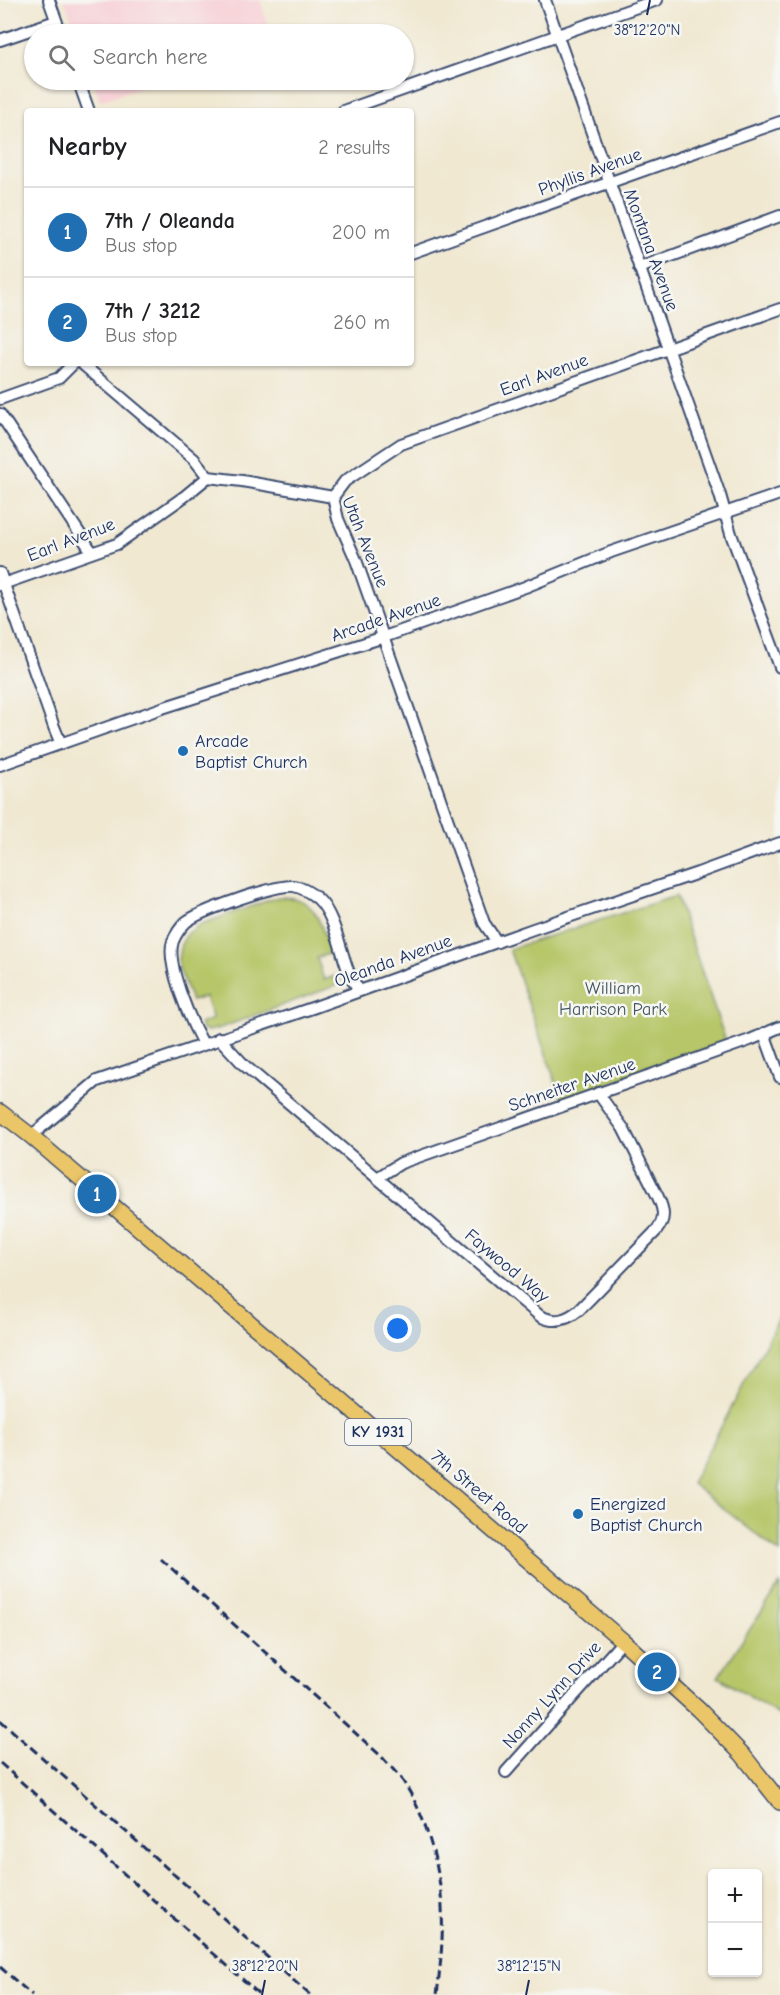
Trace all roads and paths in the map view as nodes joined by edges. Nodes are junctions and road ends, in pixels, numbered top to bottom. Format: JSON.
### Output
{"nodes":[{"id":1,"x":50,"y":0,"type":"edge"},
{"id":2,"x":545,"y":0,"type":"edge"},
{"id":3,"x":657,"y":0,"type":"edge"},
{"id":4,"x":56,"y":21,"type":"junction"},
{"id":5,"x":47,"y":24,"type":"edge"},
{"id":6,"x":57,"y":24,"type":"edge"},
{"id":7,"x":24,"y":32,"type":"edge"},
{"id":8,"x":557,"y":35,"type":"junction"},
{"id":9,"x":0,"y":40,"type":"edge"},
{"id":10,"x":414,"y":86,"type":"edge"},
{"id":11,"x":82,"y":90,"type":"edge"},
{"id":12,"x":402,"y":90,"type":"edge"},
{"id":13,"x":88,"y":108,"type":"edge"},
{"id":14,"x":351,"y":108,"type":"edge"},
{"id":15,"x":780,"y":122,"type":"edge"},
{"id":16,"x":609,"y":183,"type":"junction"},
{"id":17,"x":780,"y":216,"type":"edge"},
{"id":18,"x":414,"y":252,"type":"edge"},
{"id":19,"x":639,"y":268,"type":"junction"},
{"id":20,"x":780,"y":309,"type":"edge"},
{"id":21,"x":668,"y":349,"type":"junction"},
{"id":22,"x":71,"y":366,"type":"edge"},
{"id":23,"x":85,"y":366,"type":"edge"},
{"id":24,"x":0,"y":399,"type":"edge"},
{"id":25,"x":0,"y":414,"type":"edge"},
{"id":26,"x":208,"y":477,"type":"junction"},
{"id":27,"x":780,"y":494,"type":"edge"},
{"id":28,"x":333,"y":497,"type":"junction"},
{"id":29,"x":724,"y":512,"type":"junction"},
{"id":30,"x":92,"y":552,"type":"junction"},
{"id":31,"x":1,"y":580,"type":"edge"},
{"id":32,"x":384,"y":637,"type":"junction"},
{"id":33,"x":780,"y":667,"type":"edge"},
{"id":34,"x":61,"y":744,"type":"junction"},
{"id":35,"x":0,"y":765,"type":"edge"},
{"id":36,"x":780,"y":843,"type":"edge"},
{"id":37,"x":497,"y":942,"type":"junction"},
{"id":38,"x":358,"y":990,"type":"junction"},
{"id":39,"x":780,"y":1027,"type":"edge"},
{"id":40,"x":764,"y":1033,"type":"junction"},
{"id":41,"x":219,"y":1038,"type":"junction"},
{"id":42,"x":203,"y":1044,"type":"junction"},
{"id":43,"x":780,"y":1077,"type":"edge"},
{"id":44,"x":598,"y":1093,"type":"junction"},
{"id":45,"x":0,"y":1112,"type":"edge"},
{"id":46,"x":31,"y":1136,"type":"junction"},
{"id":47,"x":377,"y":1178,"type":"junction"},
{"id":48,"x":623,"y":1641,"type":"junction"},
{"id":49,"x":506,"y":1772,"type":"dead end"},
{"id":50,"x":780,"y":1803,"type":"edge"}],
"edges":[{"from":1,"to":4,"type":"street"},
{"from":2,"to":8,"type":"street","name":"Montana Avenue"},
{"from":3,"to":8,"type":"street"},
{"from":4,"to":5,"type":"street"},
{"from":4,"to":6,"type":"street"},
{"from":7,"to":9,"type":"street"},
{"from":8,"to":10,"type":"street"},
{"from":8,"to":16,"type":"street","name":"Montana Avenue"},
{"from":11,"to":13,"type":"street"},
{"from":12,"to":14,"type":"street"},
{"from":15,"to":16,"type":"street","name":"Phyllis Avenue"},
{"from":16,"to":18,"type":"street","name":"Phyllis Avenue"},
{"from":16,"to":19,"type":"street","name":"Montana Avenue"},
{"from":17,"to":19,"type":"street"},
{"from":19,"to":21,"type":"street","name":"Montana Avenue"},
{"from":20,"to":21,"type":"street","name":"Earl Avenue"},
{"from":21,"to":28,"type":"street","name":"Earl Avenue"},
{"from":21,"to":29,"type":"street","name":"Montana Avenue"},
{"from":22,"to":24,"type":"street"},
{"from":23,"to":26,"type":"street"},
{"from":25,"to":30,"type":"street"},
{"from":26,"to":28,"type":"street","name":"Utah Avenue"},
{"from":26,"to":30,"type":"street","name":"Earl Avenue"},
{"from":27,"to":29,"type":"street","name":"Arcade Avenue"},
{"from":28,"to":32,"type":"street","name":"Utah Avenue"},
{"from":29,"to":32,"type":"street","name":"Arcade Avenue"},
{"from":29,"to":33,"type":"street","name":"Montana Avenue"},
{"from":30,"to":31,"type":"street","name":"Earl Avenue"},
{"from":31,"to":34,"type":"street"},
{"from":32,"to":34,"type":"street","name":"Arcade Avenue"},
{"from":32,"to":37,"type":"street","name":"Utah Avenue"},
{"from":34,"to":35,"type":"street","name":"Arcade Avenue"},
{"from":36,"to":37,"type":"street","name":"Oleanda Avenue"},
{"from":37,"to":38,"type":"street","name":"Oleanda Avenue"},
{"from":38,"to":41,"type":"street","name":"Oleanda Avenue"},
{"from":38,"to":42,"type":"street"},
{"from":39,"to":40,"type":"street","name":"Schneiter Avenue"},
{"from":40,"to":43,"type":"street"},
{"from":40,"to":44,"type":"street","name":"Schneiter Avenue"},
{"from":41,"to":42,"type":"street","name":"Oleanda Avenue"},
{"from":41,"to":47,"type":"street","name":"Faywood Way"},
{"from":42,"to":46,"type":"street","name":"Oleanda Avenue"},
{"from":44,"to":47,"type":"street","name":"Schneiter Avenue"},
{"from":44,"to":47,"type":"street","name":"Faywood Way"},
{"from":45,"to":46,"type":"main road","name":"7th Street Road","number":"KY 1931"},
{"from":46,"to":48,"type":"main road","name":"7th Street Road","number":"KY 1931"},
{"from":48,"to":49,"type":"street","name":"Nonny Lynn Drive"},
{"from":48,"to":50,"type":"main road","name":"7th Street Road","number":"KY 1931"}]}
